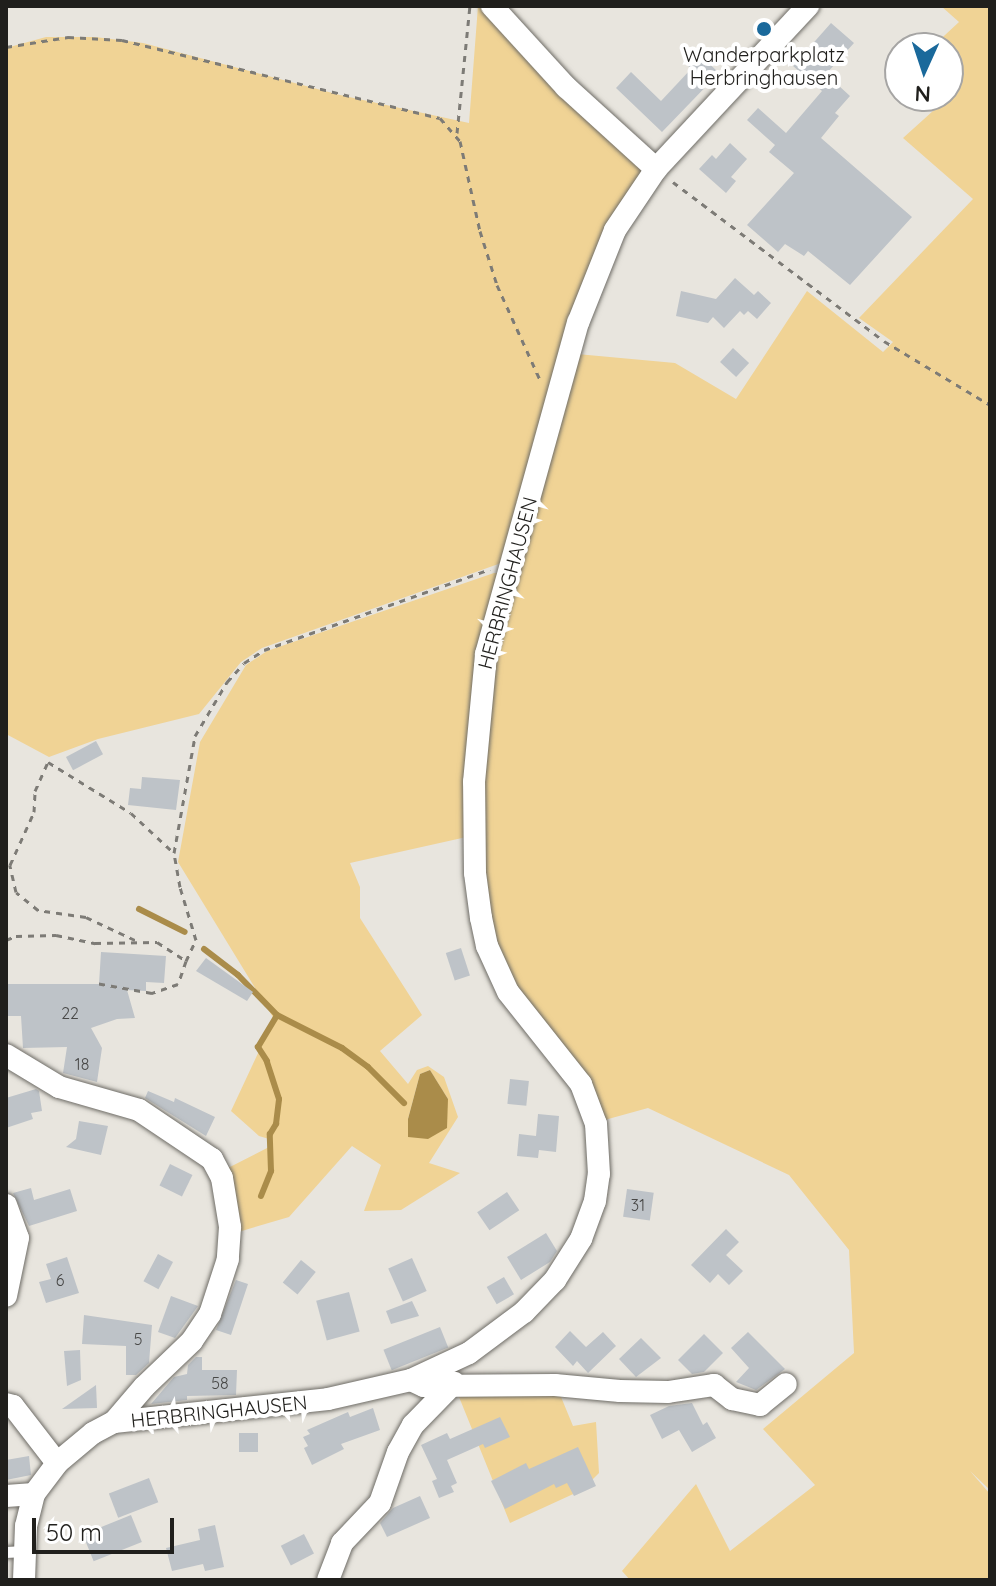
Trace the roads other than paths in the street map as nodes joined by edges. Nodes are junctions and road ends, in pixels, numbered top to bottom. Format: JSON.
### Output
{"nodes":[{"id":1,"x":492,"y":6,"type":"edge"},
{"id":2,"x":808,"y":6,"type":"edge"},
{"id":3,"x":656,"y":169,"type":"junction"},
{"id":4,"x":6,"y":1055,"type":"edge"},
{"id":5,"x":6,"y":1205,"type":"edge"},
{"id":6,"x":6,"y":1296,"type":"edge"},
{"id":7,"x":469,"y":1353,"type":"junction"},
{"id":8,"x":411,"y":1380,"type":"junction"},
{"id":9,"x":786,"y":1384,"type":"dead end"},
{"id":10,"x":451,"y":1386,"type":"junction"},
{"id":11,"x":8,"y":1399,"type":"edge"},
{"id":12,"x":114,"y":1422,"type":"junction"},
{"id":13,"x":57,"y":1463,"type":"junction"},
{"id":14,"x":34,"y":1494,"type":"junction"},
{"id":15,"x":6,"y":1496,"type":"edge"},
{"id":16,"x":15,"y":1552,"type":"edge"},
{"id":17,"x":24,"y":1580,"type":"edge"},
{"id":18,"x":328,"y":1580,"type":"edge"}],
"edges":[{"from":1,"to":3,"type":"street"},
{"from":2,"to":3,"type":"street","name":"HERBRINGHAUSEN"},
{"from":3,"to":7,"type":"street","name":"HERBRINGHAUSEN"},
{"from":4,"to":12,"type":"street"},
{"from":5,"to":6,"type":"street"},
{"from":7,"to":8,"type":"street","name":"HERBRINGHAUSEN"},
{"from":7,"to":10,"type":"street","name":"HERBRINGHAUSEN"},
{"from":8,"to":10,"type":"street","name":"HERBRINGHAUSEN"},
{"from":8,"to":12,"type":"street","name":"HERBRINGHAUSEN"},
{"from":9,"to":10,"type":"street","name":"HERBRINGHAUSEN"},
{"from":10,"to":18,"type":"street","name":"HERBRINGHAUSEN"},
{"from":11,"to":13,"type":"street"},
{"from":12,"to":13,"type":"street","name":"HERBRINGHAUSEN"},
{"from":13,"to":14,"type":"street","name":"HERBRINGHAUSEN"},
{"from":14,"to":15,"type":"street"},
{"from":14,"to":16,"type":"street"},
{"from":16,"to":17,"type":"street"}]}
